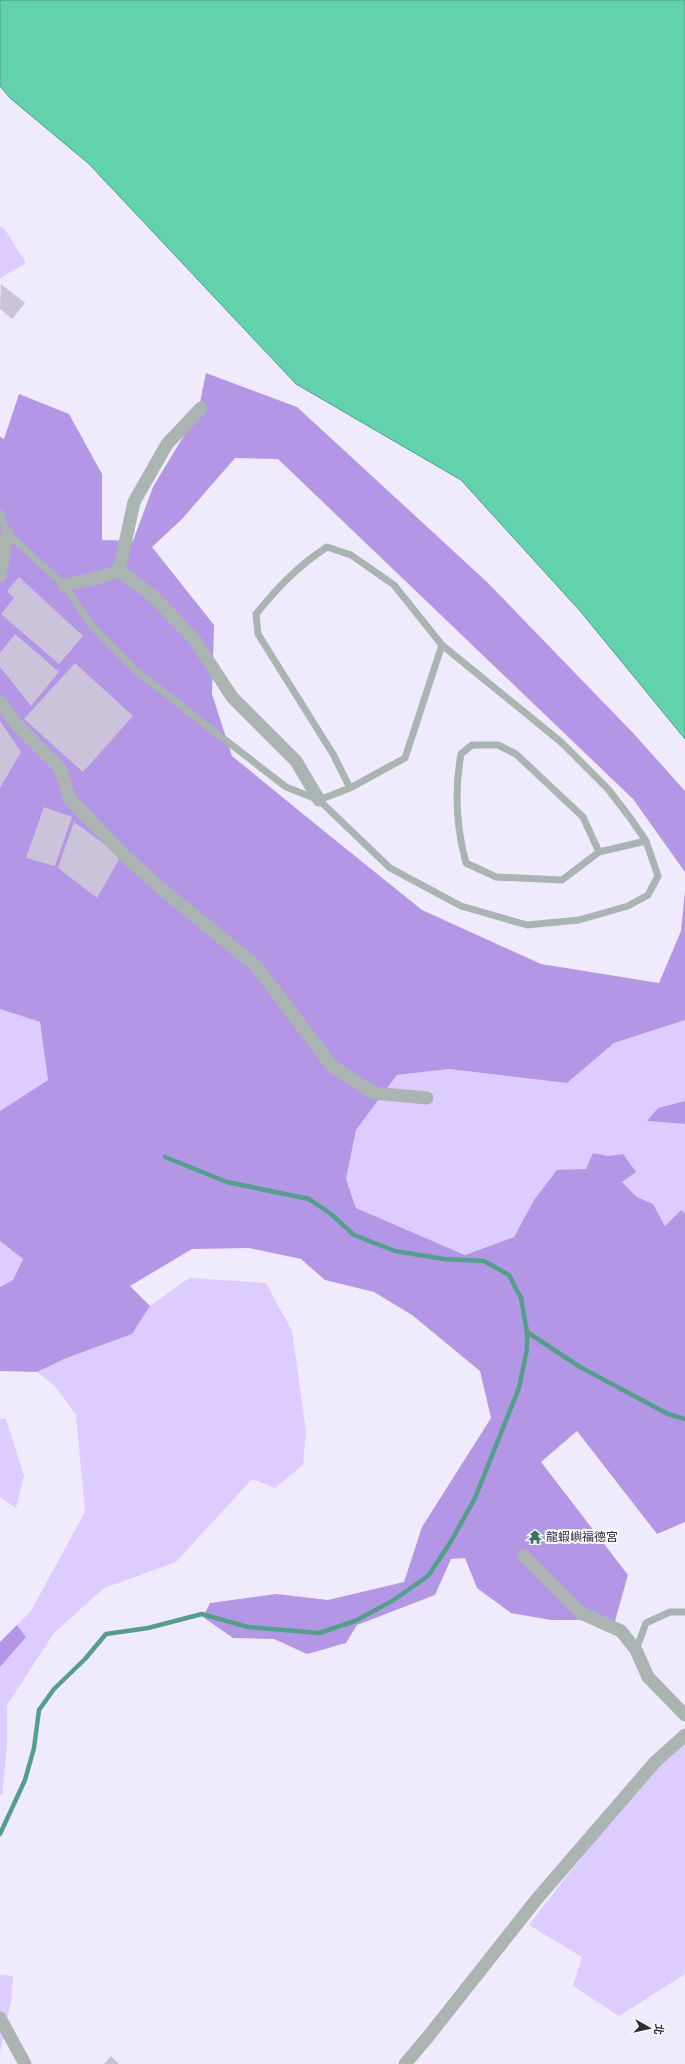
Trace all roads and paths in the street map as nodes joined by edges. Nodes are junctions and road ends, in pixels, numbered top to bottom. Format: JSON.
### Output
{"nodes":[{"id":1,"x":201,"y":408,"type":"dead end"},
{"id":2,"x":0,"y":512,"type":"edge"},
{"id":3,"x":7,"y":534,"type":"junction"},
{"id":4,"x":120,"y":572,"type":"junction"},
{"id":5,"x":0,"y":576,"type":"edge"},
{"id":6,"x":64,"y":585,"type":"junction"},
{"id":7,"x":442,"y":645,"type":"junction"},
{"id":8,"x":0,"y":702,"type":"edge"},
{"id":9,"x":350,"y":788,"type":"junction"},
{"id":10,"x":319,"y":800,"type":"junction"},
{"id":11,"x":646,"y":841,"type":"junction"},
{"id":12,"x":599,"y":852,"type":"junction"},
{"id":13,"x":427,"y":1098,"type":"dead end"},
{"id":14,"x":523,"y":1556,"type":"dead end"},
{"id":15,"x":685,"y":1612,"type":"edge"},
{"id":16,"x":636,"y":1650,"type":"junction"},
{"id":17,"x":685,"y":1715,"type":"edge"},
{"id":18,"x":685,"y":1736,"type":"edge"},
{"id":19,"x":0,"y":2018,"type":"edge"},
{"id":20,"x":25,"y":2064,"type":"edge"},
{"id":21,"x":405,"y":2064,"type":"edge"}],
"edges":[{"from":1,"to":4,"type":"street"},
{"from":2,"to":3,"type":"lane"},
{"from":3,"to":5,"type":"street"},
{"from":3,"to":6,"type":"lane"},
{"from":4,"to":6,"type":"street"},
{"from":4,"to":10,"type":"street"},
{"from":6,"to":10,"type":"lane"},
{"from":7,"to":9,"type":"lane"},
{"from":7,"to":9,"type":"lane"},
{"from":7,"to":11,"type":"lane"},
{"from":8,"to":13,"type":"street"},
{"from":9,"to":10,"type":"lane"},
{"from":10,"to":11,"type":"lane"},
{"from":11,"to":12,"type":"lane"},
{"from":12,"to":12,"type":"lane"},
{"from":14,"to":16,"type":"street"},
{"from":15,"to":16,"type":"lane"},
{"from":16,"to":17,"type":"street"},
{"from":18,"to":21,"type":"street"},
{"from":19,"to":20,"type":"street"}]}
